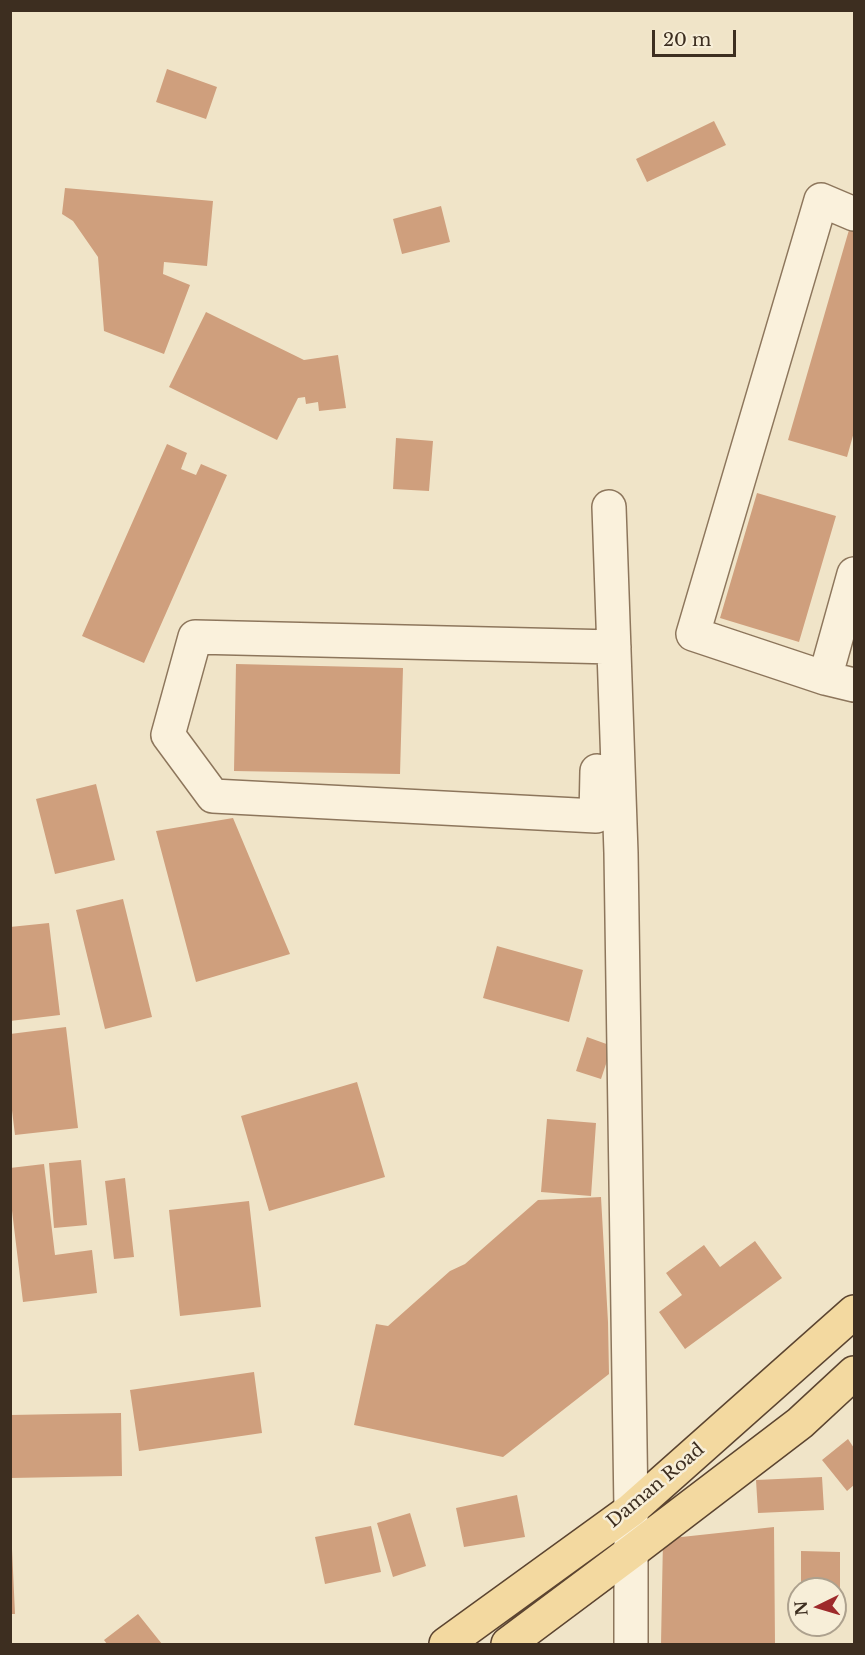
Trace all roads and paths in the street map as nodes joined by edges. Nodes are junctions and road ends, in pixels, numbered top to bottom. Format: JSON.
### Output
{"nodes":[{"id":1,"x":855,"y":214,"type":"edge"},
{"id":2,"x":609,"y":507,"type":"dead end"},
{"id":3,"x":855,"y":574,"type":"edge"},
{"id":4,"x":614,"y":647,"type":"junction"},
{"id":5,"x":840,"y":682,"type":"edge"},
{"id":6,"x":616,"y":696,"type":"junction"},
{"id":7,"x":855,"y":1312,"type":"edge"},
{"id":8,"x":855,"y":1372,"type":"edge"},
{"id":9,"x":631,"y":1510,"type":"junction"},
{"id":10,"x":631,"y":1552,"type":"junction"},
{"id":11,"x":446,"y":1644,"type":"edge"},
{"id":12,"x":508,"y":1644,"type":"edge"},
{"id":13,"x":631,"y":1644,"type":"edge"}],
"edges":[{"from":1,"to":5,"type":"street"},
{"from":2,"to":4,"type":"street"},
{"from":3,"to":5,"type":"street"},
{"from":4,"to":6,"type":"street"},
{"from":4,"to":6,"type":"street"},
{"from":6,"to":9,"type":"street"},
{"from":7,"to":9,"type":"main road","name":"Daman Road"},
{"from":8,"to":10,"type":"main road"},
{"from":9,"to":10,"type":"street"},
{"from":9,"to":11,"type":"main road","name":"Daman Road"},
{"from":10,"to":12,"type":"main road"},
{"from":10,"to":13,"type":"street"}]}
